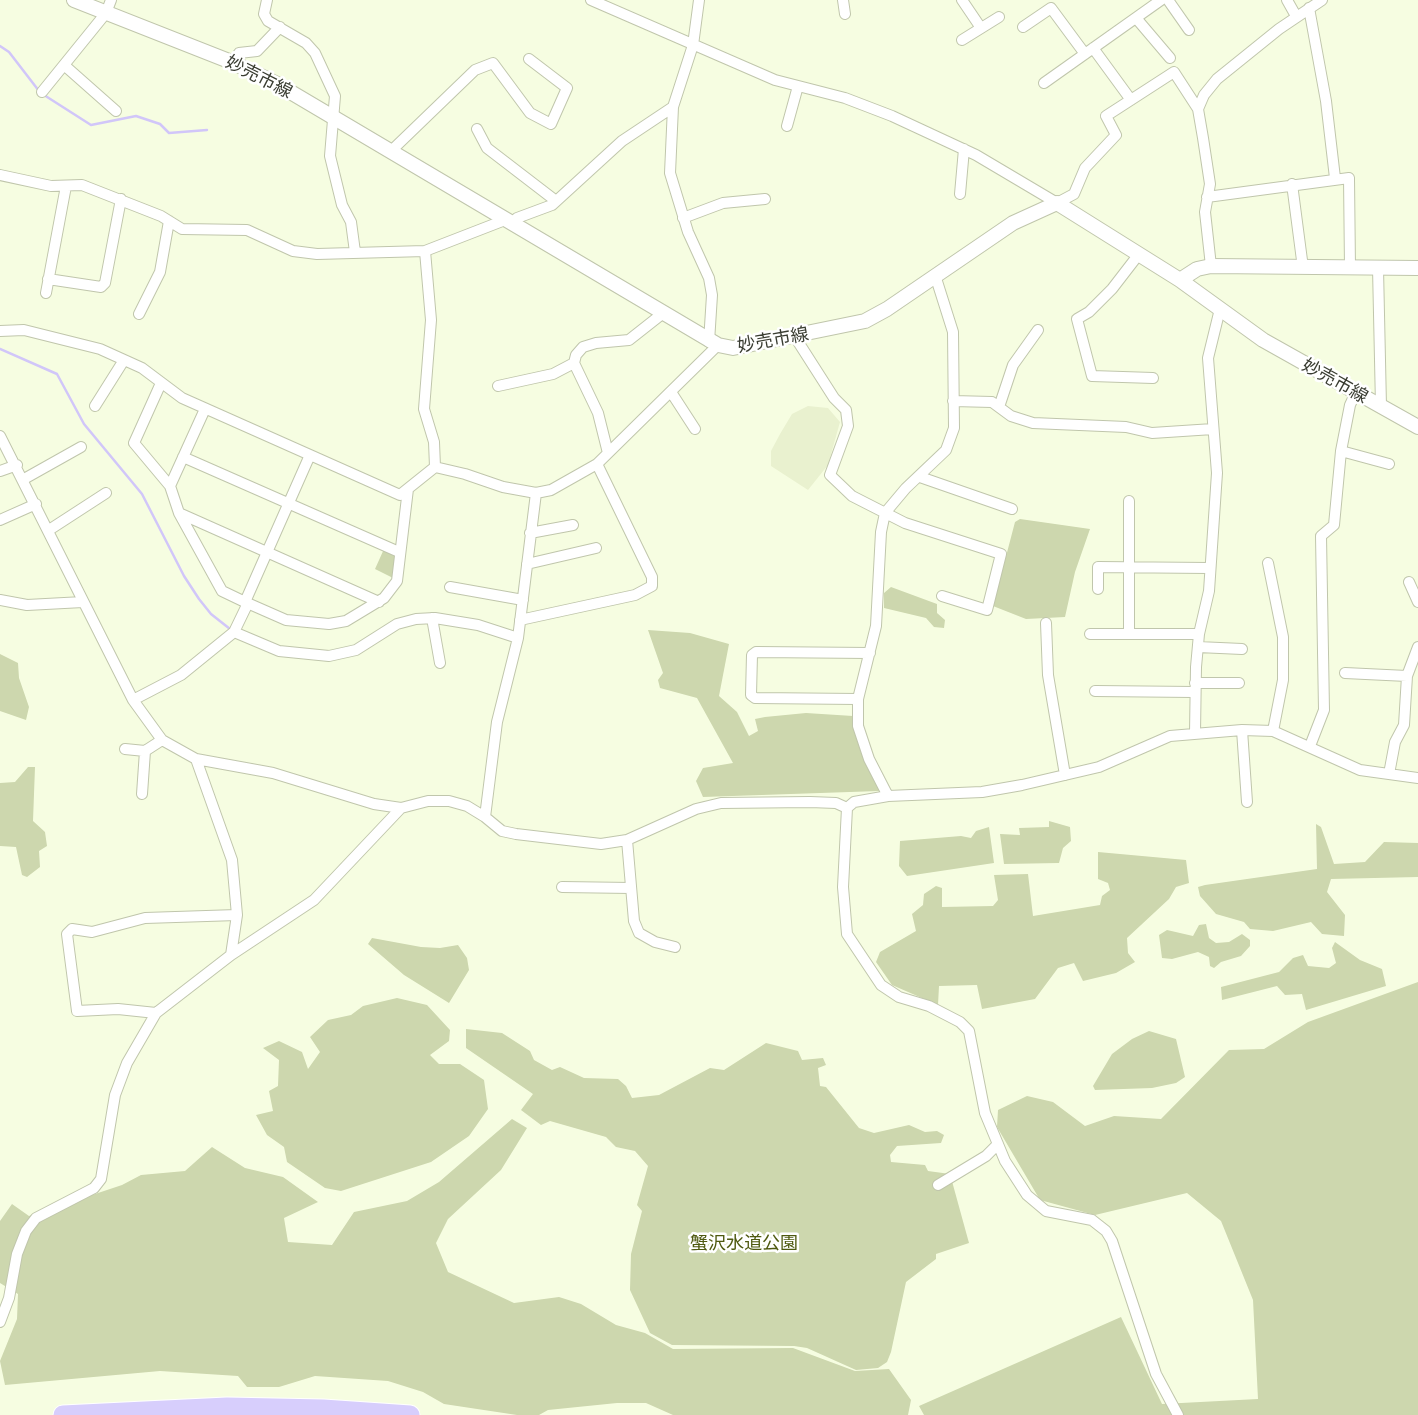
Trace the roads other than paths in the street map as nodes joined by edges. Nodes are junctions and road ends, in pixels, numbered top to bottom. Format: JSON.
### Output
{"nodes":[{"id":1,"x":74,"y":0,"type":"edge"},
{"id":2,"x":267,"y":0,"type":"edge"},
{"id":3,"x":591,"y":0,"type":"edge"},
{"id":4,"x":699,"y":0,"type":"edge"},
{"id":5,"x":843,"y":0,"type":"edge"},
{"id":6,"x":962,"y":0,"type":"edge"},
{"id":7,"x":1161,"y":0,"type":"edge"},
{"id":8,"x":1168,"y":0,"type":"edge"},
{"id":9,"x":1287,"y":0,"type":"edge"},
{"id":10,"x":1322,"y":0,"type":"edge"},
{"id":11,"x":108,"y":6,"type":"edge"},
{"id":12,"x":1309,"y":8,"type":"junction"},
{"id":13,"x":845,"y":14,"type":"dead end"},
{"id":14,"x":1296,"y":16,"type":"junction"},
{"id":15,"x":999,"y":17,"type":"dead end"},
{"id":16,"x":1136,"y":18,"type":"junction"},
{"id":17,"x":280,"y":27,"type":"junction"},
{"id":18,"x":1023,"y":27,"type":"dead end"},
{"id":19,"x":981,"y":28,"type":"junction"},
{"id":20,"x":1189,"y":30,"type":"dead end"},
{"id":21,"x":962,"y":40,"type":"dead end"},
{"id":22,"x":693,"y":45,"type":"junction"},
{"id":23,"x":1089,"y":51,"type":"junction"},
{"id":24,"x":1170,"y":58,"type":"dead end"},
{"id":25,"x":529,"y":59,"type":"dead end"},
{"id":26,"x":234,"y":63,"type":"junction"},
{"id":27,"x":64,"y":65,"type":"junction"},
{"id":28,"x":1044,"y":83,"type":"dead end"},
{"id":29,"x":798,"y":86,"type":"junction"},
{"id":30,"x":42,"y":92,"type":"dead end"},
{"id":31,"x":1131,"y":100,"type":"junction"},
{"id":32,"x":673,"y":107,"type":"junction"},
{"id":33,"x":1198,"y":110,"type":"junction"},
{"id":34,"x":116,"y":111,"type":"dead end"},
{"id":35,"x":333,"y":118,"type":"junction"},
{"id":36,"x":787,"y":126,"type":"dead end"},
{"id":37,"x":477,"y":129,"type":"dead end"},
{"id":38,"x":964,"y":149,"type":"junction"},
{"id":39,"x":390,"y":152,"type":"junction"},
{"id":40,"x":0,"y":175,"type":"edge"},
{"id":41,"x":1335,"y":178,"type":"junction"},
{"id":42,"x":1292,"y":184,"type":"junction"},
{"id":43,"x":66,"y":186,"type":"junction"},
{"id":44,"x":960,"y":194,"type":"dead end"},
{"id":45,"x":1207,"y":197,"type":"junction"},
{"id":46,"x":121,"y":199,"type":"junction"},
{"id":47,"x":765,"y":200,"type":"dead end"},
{"id":48,"x":556,"y":201,"type":"junction"},
{"id":49,"x":1057,"y":203,"type":"junction"},
{"id":50,"x":683,"y":219,"type":"junction"},
{"id":51,"x":169,"y":221,"type":"junction"},
{"id":52,"x":508,"y":222,"type":"junction"},
{"id":53,"x":425,"y":251,"type":"junction"},
{"id":54,"x":355,"y":252,"type":"junction"},
{"id":55,"x":1139,"y":254,"type":"junction"},
{"id":56,"x":1211,"y":266,"type":"junction"},
{"id":57,"x":1303,"y":268,"type":"junction"},
{"id":58,"x":1350,"y":268,"type":"junction"},
{"id":59,"x":1378,"y":268,"type":"junction"},
{"id":60,"x":1418,"y":268,"type":"edge"},
{"id":61,"x":935,"y":275,"type":"junction"},
{"id":62,"x":48,"y":279,"type":"junction"},
{"id":63,"x":1180,"y":280,"type":"junction"},
{"id":64,"x":46,"y":293,"type":"dead end"},
{"id":65,"x":1220,"y":309,"type":"junction"},
{"id":66,"x":139,"y":314,"type":"dead end"},
{"id":67,"x":662,"y":314,"type":"junction"},
{"id":68,"x":1038,"y":330,"type":"dead end"},
{"id":69,"x":0,"y":331,"type":"edge"},
{"id":70,"x":795,"y":337,"type":"junction"},
{"id":71,"x":713,"y":344,"type":"junction"},
{"id":72,"x":124,"y":360,"type":"junction"},
{"id":73,"x":575,"y":363,"type":"junction"},
{"id":74,"x":1153,"y":378,"type":"dead end"},
{"id":75,"x":161,"y":383,"type":"junction"},
{"id":76,"x":498,"y":386,"type":"dead end"},
{"id":77,"x":671,"y":392,"type":"junction"},
{"id":78,"x":1356,"y":392,"type":"junction"},
{"id":79,"x":953,"y":401,"type":"junction"},
{"id":80,"x":95,"y":406,"type":"dead end"},
{"id":81,"x":1381,"y":406,"type":"junction"},
{"id":82,"x":999,"y":407,"type":"junction"},
{"id":83,"x":205,"y":409,"type":"junction"},
{"id":84,"x":1418,"y":427,"type":"edge"},
{"id":85,"x":695,"y":429,"type":"dead end"},
{"id":86,"x":1213,"y":429,"type":"junction"},
{"id":87,"x":0,"y":436,"type":"edge"},
{"id":88,"x":81,"y":447,"type":"dead end"},
{"id":89,"x":1341,"y":451,"type":"junction"},
{"id":90,"x":608,"y":453,"type":"junction"},
{"id":91,"x":310,"y":456,"type":"junction"},
{"id":92,"x":183,"y":457,"type":"junction"},
{"id":93,"x":597,"y":464,"type":"junction"},
{"id":94,"x":1389,"y":464,"type":"dead end"},
{"id":95,"x":17,"y":465,"type":"junction"},
{"id":96,"x":435,"y":467,"type":"junction"},
{"id":97,"x":0,"y":471,"type":"edge"},
{"id":98,"x":920,"y":477,"type":"junction"},
{"id":99,"x":24,"y":479,"type":"junction"},
{"id":100,"x":170,"y":486,"type":"junction"},
{"id":101,"x":408,"y":489,"type":"junction"},
{"id":102,"x":106,"y":493,"type":"dead end"},
{"id":103,"x":536,"y":493,"type":"junction"},
{"id":104,"x":1129,"y":501,"type":"dead end"},
{"id":105,"x":289,"y":502,"type":"junction"},
{"id":106,"x":37,"y":504,"type":"junction"},
{"id":107,"x":1012,"y":509,"type":"dead end"},
{"id":108,"x":179,"y":513,"type":"junction"},
{"id":109,"x":885,"y":513,"type":"junction"},
{"id":110,"x":0,"y":520,"type":"edge"},
{"id":111,"x":573,"y":525,"type":"dead end"},
{"id":112,"x":49,"y":530,"type":"junction"},
{"id":113,"x":530,"y":533,"type":"junction"},
{"id":114,"x":596,"y":548,"type":"dead end"},
{"id":115,"x":268,"y":552,"type":"junction"},
{"id":116,"x":399,"y":552,"type":"junction"},
{"id":117,"x":1268,"y":563,"type":"dead end"},
{"id":118,"x":527,"y":564,"type":"junction"},
{"id":119,"x":1129,"y":567,"type":"junction"},
{"id":120,"x":1209,"y":568,"type":"junction"},
{"id":121,"x":1409,"y":582,"type":"dead end"},
{"id":122,"x":450,"y":587,"type":"dead end"},
{"id":123,"x":1098,"y":589,"type":"dead end"},
{"id":124,"x":942,"y":596,"type":"dead end"},
{"id":125,"x":0,"y":600,"type":"edge"},
{"id":126,"x":523,"y":600,"type":"junction"},
{"id":127,"x":379,"y":602,"type":"junction"},
{"id":128,"x":1418,"y":602,"type":"edge"},
{"id":129,"x":83,"y":603,"type":"junction"},
{"id":130,"x":247,"y":603,"type":"junction"},
{"id":131,"x":432,"y":618,"type":"junction"},
{"id":132,"x":520,"y":620,"type":"junction"},
{"id":133,"x":1046,"y":623,"type":"dead end"},
{"id":134,"x":234,"y":632,"type":"junction"},
{"id":135,"x":1090,"y":634,"type":"dead end"},
{"id":136,"x":1129,"y":634,"type":"junction"},
{"id":137,"x":1199,"y":634,"type":"junction"},
{"id":138,"x":518,"y":638,"type":"junction"},
{"id":139,"x":1198,"y":647,"type":"junction"},
{"id":140,"x":1418,"y":647,"type":"edge"},
{"id":141,"x":1242,"y":649,"type":"dead end"},
{"id":142,"x":870,"y":653,"type":"junction"},
{"id":143,"x":440,"y":663,"type":"dead end"},
{"id":144,"x":1345,"y":673,"type":"dead end"},
{"id":145,"x":1407,"y":677,"type":"junction"},
{"id":146,"x":1238,"y":682,"type":"dead end"},
{"id":147,"x":1195,"y":687,"type":"junction"},
{"id":148,"x":1095,"y":691,"type":"dead end"},
{"id":149,"x":858,"y":699,"type":"junction"},
{"id":150,"x":133,"y":700,"type":"junction"},
{"id":151,"x":1242,"y":730,"type":"junction"},
{"id":152,"x":1273,"y":732,"type":"junction"},
{"id":153,"x":1195,"y":733,"type":"junction"},
{"id":154,"x":162,"y":740,"type":"junction"},
{"id":155,"x":1310,"y":746,"type":"junction"},
{"id":156,"x":125,"y":749,"type":"dead end"},
{"id":157,"x":145,"y":751,"type":"junction"},
{"id":158,"x":196,"y":759,"type":"junction"},
{"id":159,"x":1389,"y":774,"type":"junction"},
{"id":160,"x":1065,"y":775,"type":"junction"},
{"id":161,"x":1418,"y":778,"type":"edge"},
{"id":162,"x":142,"y":794,"type":"dead end"},
{"id":163,"x":888,"y":796,"type":"junction"},
{"id":164,"x":1247,"y":802,"type":"dead end"},
{"id":165,"x":401,"y":808,"type":"junction"},
{"id":166,"x":847,"y":808,"type":"junction"},
{"id":167,"x":485,"y":817,"type":"junction"},
{"id":168,"x":627,"y":841,"type":"junction"},
{"id":169,"x":562,"y":887,"type":"dead end"},
{"id":170,"x":631,"y":888,"type":"junction"},
{"id":171,"x":237,"y":915,"type":"junction"},
{"id":172,"x":676,"y":947,"type":"dead end"},
{"id":173,"x":231,"y":955,"type":"junction"},
{"id":174,"x":156,"y":1013,"type":"junction"},
{"id":175,"x":998,"y":1144,"type":"junction"},
{"id":176,"x":938,"y":1185,"type":"dead end"},
{"id":177,"x":0,"y":1322,"type":"edge"},
{"id":178,"x":64,"y":1415,"type":"edge"},
{"id":179,"x":410,"y":1415,"type":"edge"},
{"id":180,"x":1178,"y":1415,"type":"edge"}],
"edges":[{"from":1,"to":11,"type":"main road","name":"妙売市線"},
{"from":2,"to":17,"type":"street"},
{"from":3,"to":22,"type":"street"},
{"from":4,"to":22,"type":"street"},
{"from":5,"to":13,"type":"street"},
{"from":6,"to":19,"type":"street"},
{"from":7,"to":16,"type":"street"},
{"from":8,"to":20,"type":"street"},
{"from":9,"to":14,"type":"street"},
{"from":10,"to":12,"type":"street"},
{"from":11,"to":26,"type":"main road","name":"妙売市線"},
{"from":11,"to":27,"type":"street"},
{"from":12,"to":14,"type":"street"},
{"from":12,"to":41,"type":"street"},
{"from":14,"to":33,"type":"street"},
{"from":15,"to":19,"type":"street"},
{"from":16,"to":23,"type":"street"},
{"from":16,"to":24,"type":"street"},
{"from":17,"to":26,"type":"street"},
{"from":17,"to":35,"type":"street"},
{"from":18,"to":23,"type":"street"},
{"from":19,"to":21,"type":"street"},
{"from":22,"to":29,"type":"street"},
{"from":22,"to":32,"type":"street"},
{"from":23,"to":28,"type":"street"},
{"from":23,"to":31,"type":"street"},
{"from":25,"to":39,"type":"street"},
{"from":26,"to":35,"type":"main road","name":"妙売市線"},
{"from":27,"to":30,"type":"street"},
{"from":27,"to":34,"type":"street"},
{"from":29,"to":36,"type":"street"},
{"from":29,"to":38,"type":"street"},
{"from":31,"to":33,"type":"street"},
{"from":31,"to":49,"type":"street"},
{"from":32,"to":48,"type":"street"},
{"from":32,"to":50,"type":"street"},
{"from":33,"to":45,"type":"street"},
{"from":35,"to":39,"type":"main road","name":"妙売市線"},
{"from":35,"to":54,"type":"street"},
{"from":37,"to":48,"type":"street"},
{"from":38,"to":44,"type":"street"},
{"from":38,"to":49,"type":"street"},
{"from":39,"to":52,"type":"main road","name":"妙売市線"},
{"from":40,"to":43,"type":"street"},
{"from":41,"to":42,"type":"street"},
{"from":41,"to":58,"type":"street"},
{"from":42,"to":45,"type":"street"},
{"from":42,"to":57,"type":"street"},
{"from":43,"to":46,"type":"street"},
{"from":43,"to":62,"type":"street"},
{"from":45,"to":56,"type":"street"},
{"from":46,"to":51,"type":"street"},
{"from":46,"to":62,"type":"street"},
{"from":47,"to":50,"type":"street"},
{"from":48,"to":52,"type":"street"},
{"from":49,"to":55,"type":"main road","name":"妙売市線"},
{"from":49,"to":61,"type":"main road","name":"妙売市線"},
{"from":50,"to":71,"type":"street"},
{"from":51,"to":54,"type":"street"},
{"from":51,"to":66,"type":"street"},
{"from":52,"to":53,"type":"street"},
{"from":52,"to":67,"type":"main road","name":"妙売市線"},
{"from":53,"to":54,"type":"street"},
{"from":53,"to":96,"type":"street"},
{"from":55,"to":63,"type":"main road","name":"妙売市線"},
{"from":55,"to":74,"type":"street"},
{"from":56,"to":57,"type":"main road"},
{"from":56,"to":63,"type":"main road"},
{"from":57,"to":58,"type":"main road"},
{"from":58,"to":59,"type":"main road"},
{"from":59,"to":60,"type":"main road"},
{"from":59,"to":81,"type":"street"},
{"from":61,"to":70,"type":"main road","name":"妙売市線"},
{"from":61,"to":79,"type":"street"},
{"from":62,"to":64,"type":"street"},
{"from":63,"to":65,"type":"main road","name":"妙売市線"},
{"from":65,"to":78,"type":"main road","name":"妙売市線"},
{"from":65,"to":86,"type":"street"},
{"from":67,"to":71,"type":"main road","name":"妙売市線"},
{"from":67,"to":73,"type":"street"},
{"from":68,"to":82,"type":"street"},
{"from":69,"to":72,"type":"street"},
{"from":70,"to":71,"type":"main road","name":"妙売市線"},
{"from":70,"to":109,"type":"street"},
{"from":71,"to":77,"type":"street"},
{"from":72,"to":75,"type":"street"},
{"from":72,"to":80,"type":"street"},
{"from":73,"to":76,"type":"street"},
{"from":73,"to":90,"type":"street"},
{"from":75,"to":83,"type":"street"},
{"from":75,"to":100,"type":"street"},
{"from":77,"to":85,"type":"street"},
{"from":77,"to":90,"type":"street"},
{"from":78,"to":81,"type":"main road","name":"妙売市線"},
{"from":78,"to":89,"type":"street"},
{"from":79,"to":82,"type":"street"},
{"from":79,"to":98,"type":"street"},
{"from":81,"to":84,"type":"main road","name":"妙売市線"},
{"from":82,"to":86,"type":"street"},
{"from":83,"to":91,"type":"street"},
{"from":83,"to":92,"type":"street"},
{"from":86,"to":120,"type":"street"},
{"from":87,"to":95,"type":"street"},
{"from":88,"to":99,"type":"street"},
{"from":89,"to":94,"type":"street"},
{"from":89,"to":155,"type":"street"},
{"from":90,"to":93,"type":"street"},
{"from":91,"to":101,"type":"street"},
{"from":91,"to":105,"type":"street"},
{"from":92,"to":100,"type":"street"},
{"from":92,"to":105,"type":"street"},
{"from":93,"to":103,"type":"street"},
{"from":93,"to":132,"type":"street"},
{"from":95,"to":97,"type":"street"},
{"from":95,"to":99,"type":"street"},
{"from":96,"to":101,"type":"street"},
{"from":96,"to":103,"type":"street"},
{"from":98,"to":107,"type":"street"},
{"from":98,"to":109,"type":"street"},
{"from":99,"to":106,"type":"street"},
{"from":100,"to":108,"type":"street"},
{"from":101,"to":116,"type":"street"},
{"from":102,"to":112,"type":"street"},
{"from":103,"to":113,"type":"street"},
{"from":104,"to":119,"type":"street"},
{"from":105,"to":115,"type":"street"},
{"from":105,"to":116,"type":"street"},
{"from":106,"to":110,"type":"street"},
{"from":106,"to":112,"type":"street"},
{"from":108,"to":115,"type":"street"},
{"from":108,"to":130,"type":"street"},
{"from":109,"to":124,"type":"street"},
{"from":109,"to":142,"type":"street"},
{"from":111,"to":113,"type":"street"},
{"from":112,"to":129,"type":"street"},
{"from":113,"to":118,"type":"street"},
{"from":114,"to":118,"type":"street"},
{"from":115,"to":127,"type":"street"},
{"from":115,"to":130,"type":"street"},
{"from":116,"to":127,"type":"street"},
{"from":117,"to":152,"type":"street"},
{"from":118,"to":126,"type":"street"},
{"from":119,"to":120,"type":"street"},
{"from":119,"to":123,"type":"street"},
{"from":119,"to":136,"type":"street"},
{"from":120,"to":137,"type":"street"},
{"from":121,"to":128,"type":"street"},
{"from":122,"to":126,"type":"street"},
{"from":125,"to":129,"type":"street"},
{"from":126,"to":132,"type":"street"},
{"from":127,"to":130,"type":"street"},
{"from":129,"to":150,"type":"street"},
{"from":130,"to":134,"type":"street"},
{"from":131,"to":134,"type":"street"},
{"from":131,"to":138,"type":"street"},
{"from":131,"to":143,"type":"street"},
{"from":132,"to":138,"type":"street"},
{"from":133,"to":160,"type":"street"},
{"from":134,"to":150,"type":"street"},
{"from":135,"to":136,"type":"street"},
{"from":136,"to":137,"type":"street"},
{"from":137,"to":139,"type":"street"},
{"from":138,"to":167,"type":"street"},
{"from":139,"to":141,"type":"street"},
{"from":139,"to":147,"type":"street"},
{"from":140,"to":145,"type":"street"},
{"from":142,"to":149,"type":"street"},
{"from":142,"to":149,"type":"street"},
{"from":144,"to":145,"type":"street"},
{"from":145,"to":159,"type":"street"},
{"from":146,"to":147,"type":"street"},
{"from":147,"to":148,"type":"street"},
{"from":147,"to":153,"type":"street"},
{"from":149,"to":163,"type":"street"},
{"from":150,"to":154,"type":"street"},
{"from":151,"to":152,"type":"street"},
{"from":151,"to":153,"type":"street"},
{"from":151,"to":164,"type":"street"},
{"from":152,"to":155,"type":"street"},
{"from":153,"to":160,"type":"street"},
{"from":154,"to":157,"type":"street"},
{"from":154,"to":158,"type":"street"},
{"from":155,"to":159,"type":"street"},
{"from":156,"to":157,"type":"street"},
{"from":157,"to":162,"type":"street"},
{"from":158,"to":165,"type":"street"},
{"from":158,"to":171,"type":"street"},
{"from":159,"to":161,"type":"street"},
{"from":160,"to":163,"type":"street"},
{"from":163,"to":166,"type":"street"},
{"from":165,"to":167,"type":"street"},
{"from":165,"to":173,"type":"street"},
{"from":166,"to":168,"type":"street"},
{"from":166,"to":175,"type":"street"},
{"from":167,"to":168,"type":"street"},
{"from":168,"to":170,"type":"street"},
{"from":169,"to":170,"type":"street"},
{"from":170,"to":172,"type":"street"},
{"from":171,"to":173,"type":"street"},
{"from":171,"to":174,"type":"street"},
{"from":173,"to":174,"type":"street"},
{"from":174,"to":177,"type":"street"},
{"from":175,"to":176,"type":"street"},
{"from":175,"to":180,"type":"street"},
{"from":178,"to":179,"type":"highway"}]}
